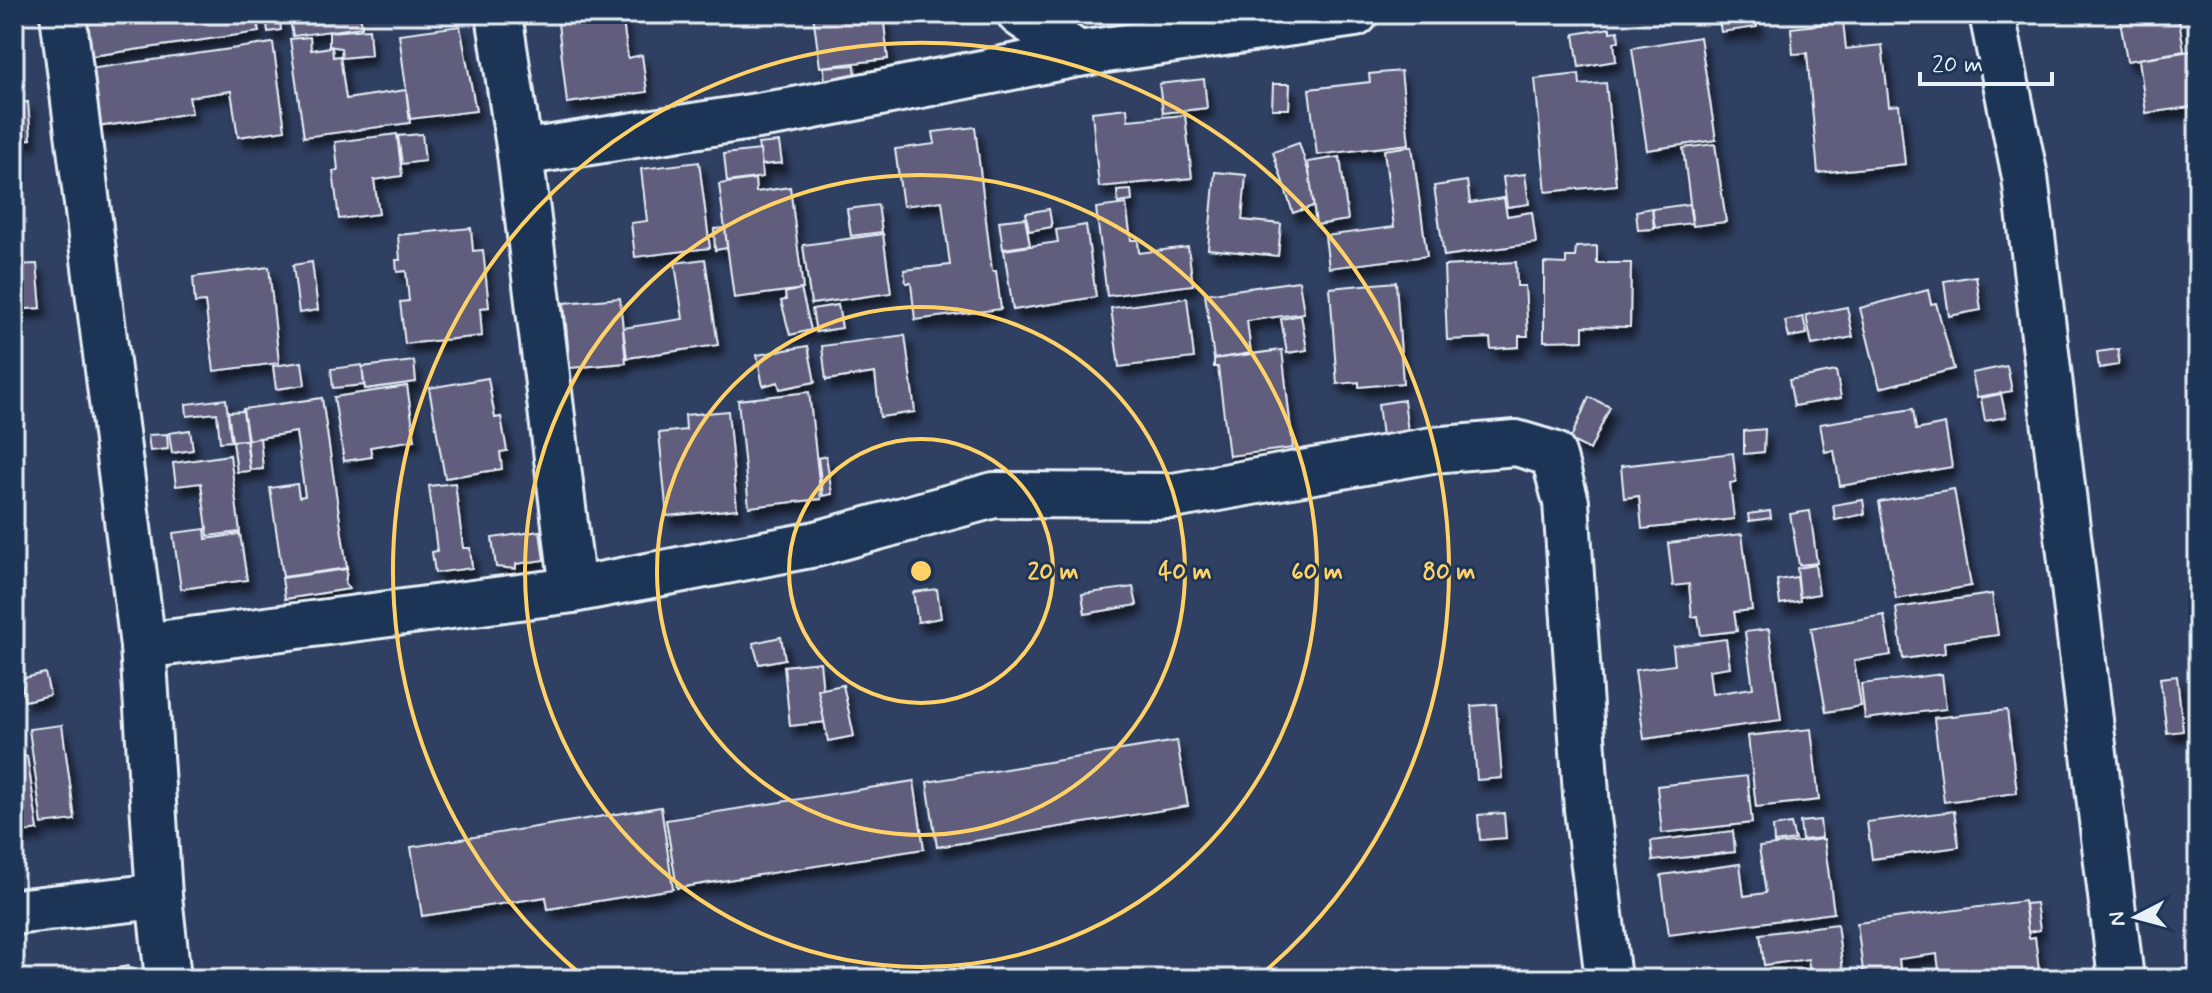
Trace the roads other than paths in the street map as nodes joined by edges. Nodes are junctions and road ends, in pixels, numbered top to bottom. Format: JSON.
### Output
{"nodes":[{"id":1,"x":63,"y":14,"type":"edge"},
{"id":2,"x":499,"y":14,"type":"edge"},
{"id":3,"x":1020,"y":14,"type":"edge"},
{"id":4,"x":1355,"y":14,"type":"edge"},
{"id":5,"x":1992,"y":14,"type":"edge"},
{"id":6,"x":1078,"y":54,"type":"junction"},
{"id":7,"x":520,"y":153,"type":"junction"},
{"id":8,"x":573,"y":590,"type":"junction"},
{"id":9,"x":143,"y":646,"type":"junction"},
{"id":10,"x":159,"y":896,"type":"junction"},
{"id":11,"x":14,"y":912,"type":"edge"},
{"id":12,"x":168,"y":979,"type":"edge"},
{"id":13,"x":1608,"y":979,"type":"edge"},
{"id":14,"x":2121,"y":979,"type":"edge"}],
"edges":[{"from":1,"to":9,"type":"street"},
{"from":2,"to":7,"type":"street"},
{"from":3,"to":6,"type":"street"},
{"from":4,"to":6,"type":"street"},
{"from":5,"to":14,"type":"street"},
{"from":6,"to":7,"type":"street"},
{"from":7,"to":8,"type":"street"},
{"from":8,"to":9,"type":"street"},
{"from":8,"to":13,"type":"street"},
{"from":9,"to":10,"type":"street"},
{"from":10,"to":11,"type":"street"},
{"from":10,"to":12,"type":"street"}]}
